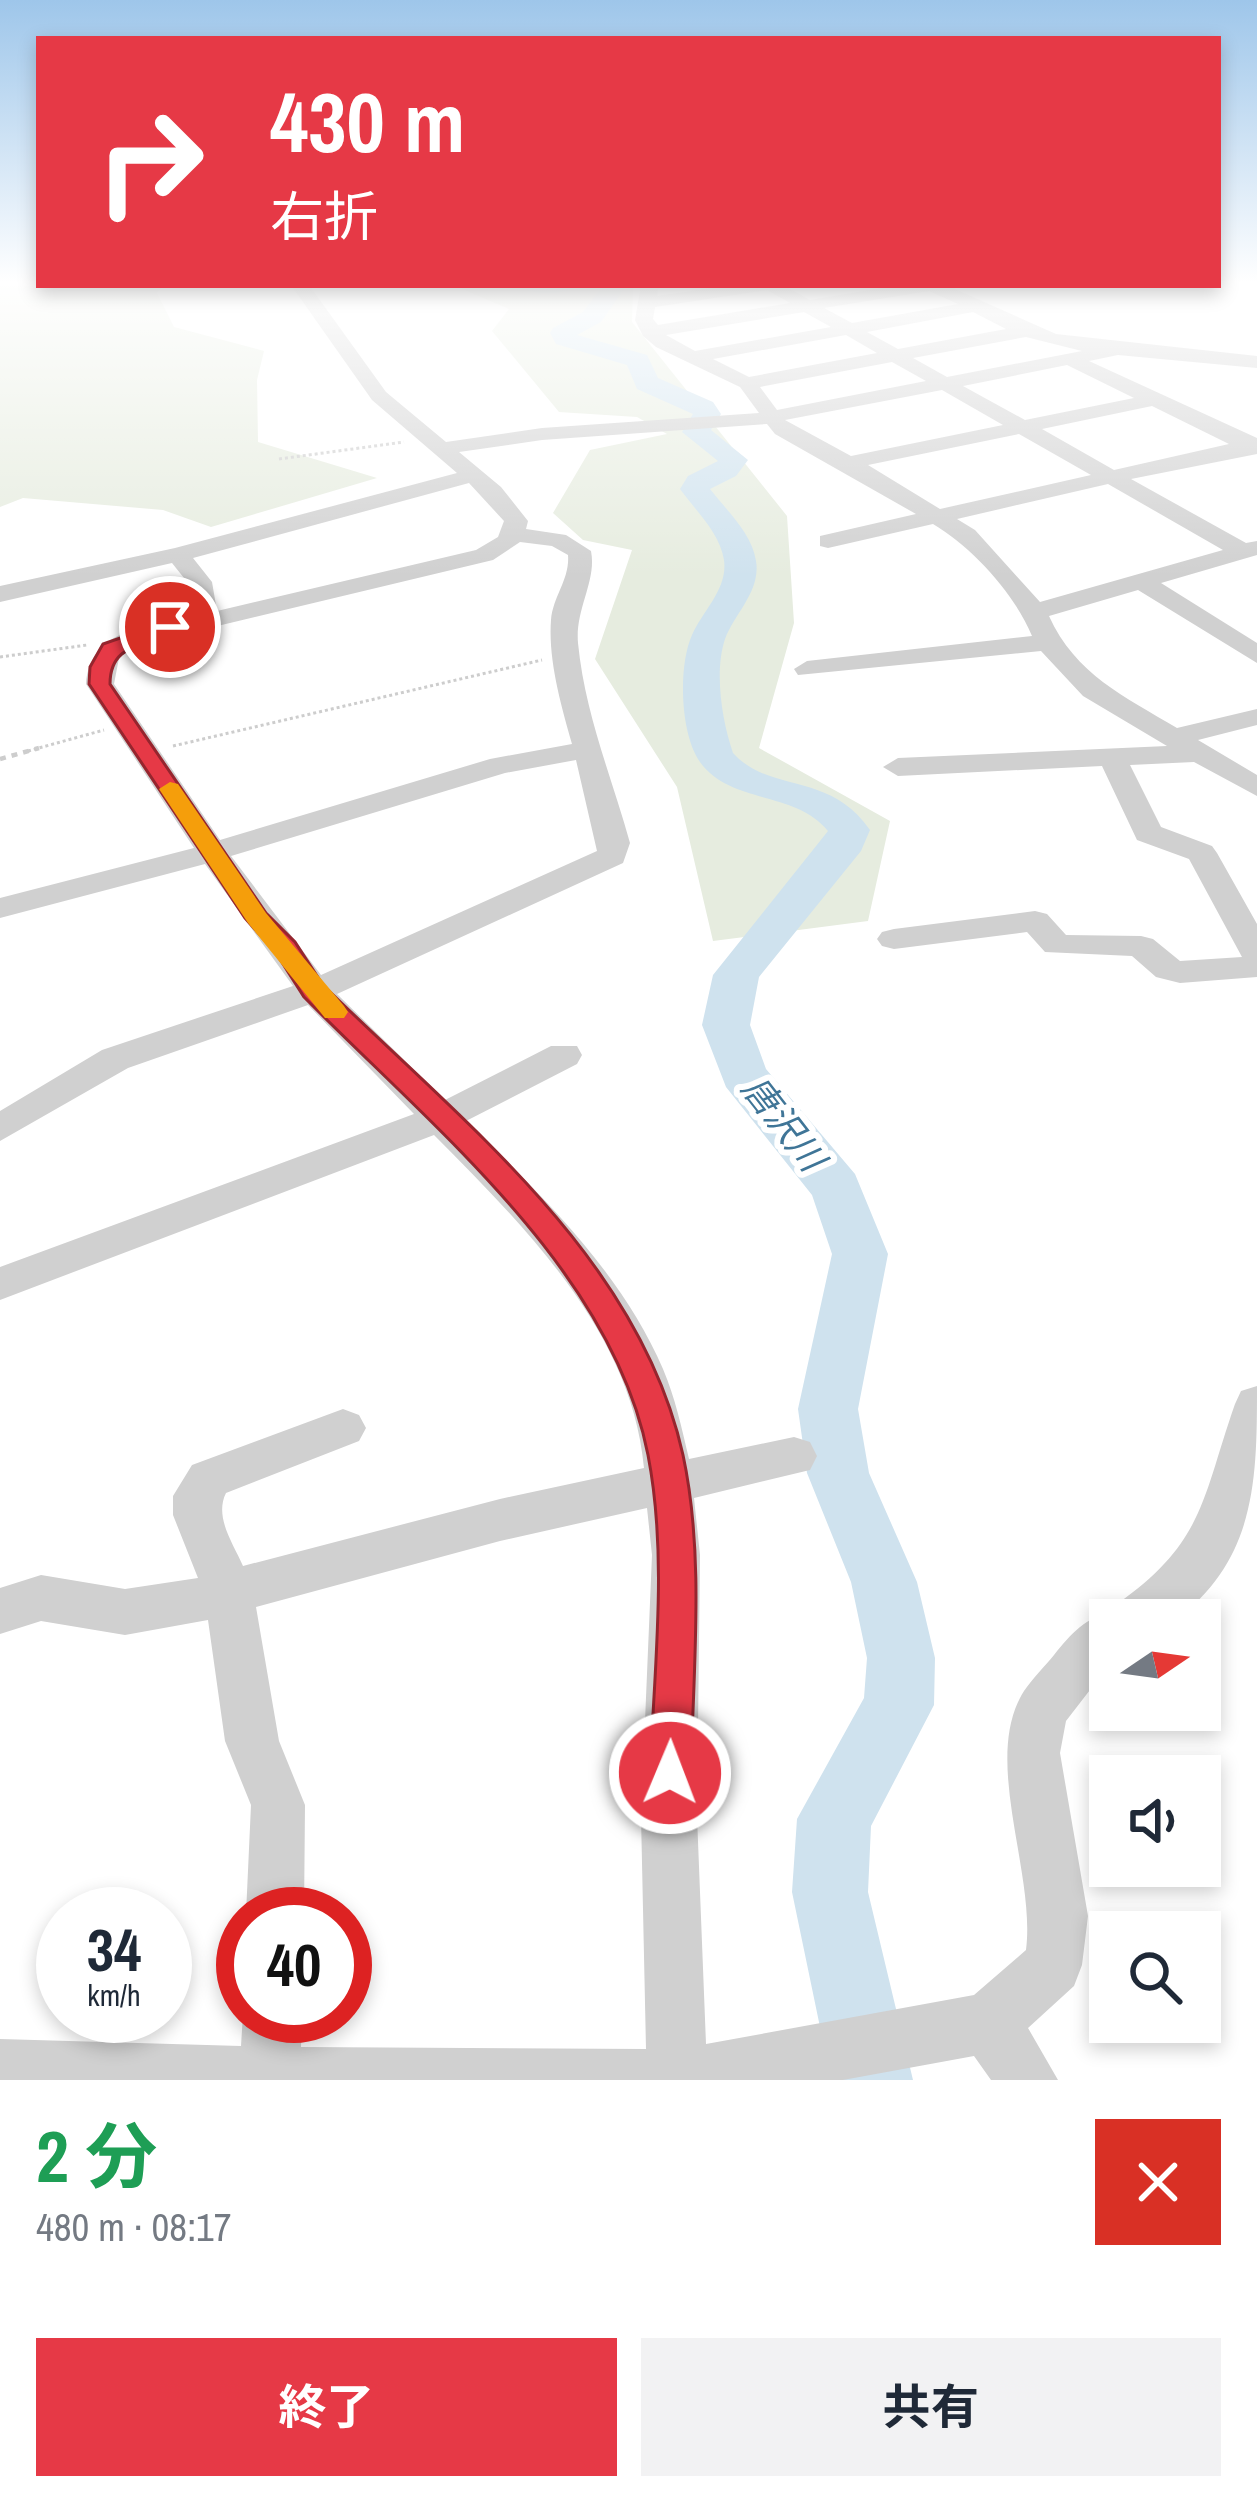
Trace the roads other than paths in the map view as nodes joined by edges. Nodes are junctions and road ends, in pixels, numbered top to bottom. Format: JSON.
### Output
{"nodes":[{"id":1,"x":370,"y":382,"type":"edge"},
{"id":2,"x":748,"y":382,"type":"edge"},
{"id":3,"x":947,"y":382,"type":"edge"},
{"id":4,"x":1117,"y":382,"type":"edge"},
{"id":5,"x":942,"y":383,"type":"junction"},
{"id":6,"x":1154,"y":400,"type":"junction"},
{"id":7,"x":771,"y":418,"type":"junction"},
{"id":8,"x":1023,"y":427,"type":"junction"},
{"id":9,"x":1255,"y":446,"type":"edge"},
{"id":10,"x":448,"y":456,"type":"junction"},
{"id":11,"x":848,"y":463,"type":"junction"},
{"id":12,"x":1114,"y":476,"type":"junction"},
{"id":13,"x":939,"y":515,"type":"junction"},
{"id":14,"x":515,"y":534,"type":"junction"},
{"id":15,"x":828,"y":541,"type":"dead end"},
{"id":16,"x":1250,"y":550,"type":"edge"},
{"id":17,"x":178,"y":555,"type":"junction"},
{"id":18,"x":1142,"y":581,"type":"junction"},
{"id":19,"x":0,"y":594,"type":"edge"},
{"id":20,"x":1035,"y":612,"type":"junction"},
{"id":21,"x":205,"y":618,"type":"junction"},
{"id":22,"x":1048,"y":642,"type":"junction"},
{"id":23,"x":1257,"y":655,"type":"edge"},
{"id":24,"x":807,"y":669,"type":"dead end"},
{"id":25,"x":1257,"y":717,"type":"edge"},
{"id":26,"x":1185,"y":745,"type":"junction"},
{"id":27,"x":591,"y":749,"type":"junction"},
{"id":28,"x":1112,"y":757,"type":"junction"},
{"id":29,"x":898,"y":767,"type":"dead end"},
{"id":30,"x":1257,"y":787,"type":"edge"},
{"id":31,"x":213,"y":852,"type":"junction"},
{"id":32,"x":0,"y":908,"type":"edge"},
{"id":33,"x":894,"y":939,"type":"dead end"},
{"id":34,"x":1257,"y":954,"type":"edge"},
{"id":35,"x":1257,"y":965,"type":"edge"},
{"id":36,"x":314,"y":991,"type":"junction"},
{"id":37,"x":564,"y":1055,"type":"dead end"},
{"id":38,"x":440,"y":1118,"type":"junction"},
{"id":39,"x":0,"y":1128,"type":"edge"},
{"id":40,"x":0,"y":1284,"type":"edge"},
{"id":41,"x":1257,"y":1404,"type":"edge"},
{"id":42,"x":343,"y":1428,"type":"dead end"},
{"id":43,"x":794,"y":1456,"type":"dead end"},
{"id":44,"x":669,"y":1486,"type":"junction"},
{"id":45,"x":229,"y":1592,"type":"junction"},
{"id":46,"x":1168,"y":1599,"type":"edge"},
{"id":47,"x":0,"y":1612,"type":"edge"},
{"id":48,"x":1089,"y":1651,"type":"edge"},
{"id":49,"x":276,"y":1887,"type":"edge"},
{"id":50,"x":988,"y":2024,"type":"junction"},
{"id":51,"x":271,"y":2043,"type":"edge"},
{"id":52,"x":0,"y":2070,"type":"edge"},
{"id":53,"x":270,"y":2079,"type":"edge"},
{"id":54,"x":677,"y":2080,"type":"edge"},
{"id":55,"x":1027,"y":2080,"type":"edge"}],
"edges":[{"from":1,"to":10,"type":"street"},
{"from":2,"to":7,"type":"street"},
{"from":3,"to":5,"type":"street"},
{"from":4,"to":6,"type":"street"},
{"from":5,"to":7,"type":"street"},
{"from":5,"to":8,"type":"street"},
{"from":6,"to":8,"type":"street"},
{"from":6,"to":9,"type":"street"},
{"from":7,"to":10,"type":"street"},
{"from":7,"to":11,"type":"street"},
{"from":8,"to":11,"type":"street"},
{"from":8,"to":12,"type":"street"},
{"from":9,"to":12,"type":"street"},
{"from":10,"to":14,"type":"street"},
{"from":10,"to":17,"type":"street"},
{"from":11,"to":13,"type":"street"},
{"from":12,"to":13,"type":"street"},
{"from":12,"to":16,"type":"street"},
{"from":13,"to":15,"type":"street"},
{"from":13,"to":20,"type":"street"},
{"from":14,"to":21,"type":"street"},
{"from":14,"to":27,"type":"street"},
{"from":16,"to":18,"type":"street"},
{"from":17,"to":19,"type":"street"},
{"from":17,"to":21,"type":"street"},
{"from":18,"to":20,"type":"street"},
{"from":18,"to":23,"type":"street"},
{"from":20,"to":22,"type":"street"},
{"from":21,"to":31,"type":"street"},
{"from":22,"to":24,"type":"street"},
{"from":22,"to":26,"type":"street"},
{"from":25,"to":26,"type":"street"},
{"from":26,"to":28,"type":"street"},
{"from":26,"to":30,"type":"street"},
{"from":27,"to":31,"type":"street"},
{"from":27,"to":36,"type":"street"},
{"from":28,"to":29,"type":"street"},
{"from":28,"to":34,"type":"street"},
{"from":31,"to":32,"type":"street"},
{"from":31,"to":36,"type":"street"},
{"from":33,"to":35,"type":"street"},
{"from":36,"to":38,"type":"street"},
{"from":36,"to":39,"type":"street"},
{"from":37,"to":38,"type":"street"},
{"from":38,"to":40,"type":"street"},
{"from":38,"to":44,"type":"street"},
{"from":41,"to":46,"type":"street"},
{"from":42,"to":45,"type":"street"},
{"from":43,"to":44,"type":"street"},
{"from":44,"to":45,"type":"street"},
{"from":44,"to":54,"type":"street"},
{"from":45,"to":47,"type":"street"},
{"from":45,"to":49,"type":"street"},
{"from":48,"to":50,"type":"street"},
{"from":50,"to":54,"type":"street"},
{"from":50,"to":55,"type":"street"},
{"from":51,"to":53,"type":"street"},
{"from":52,"to":53,"type":"street"},
{"from":53,"to":54,"type":"street"}]}
